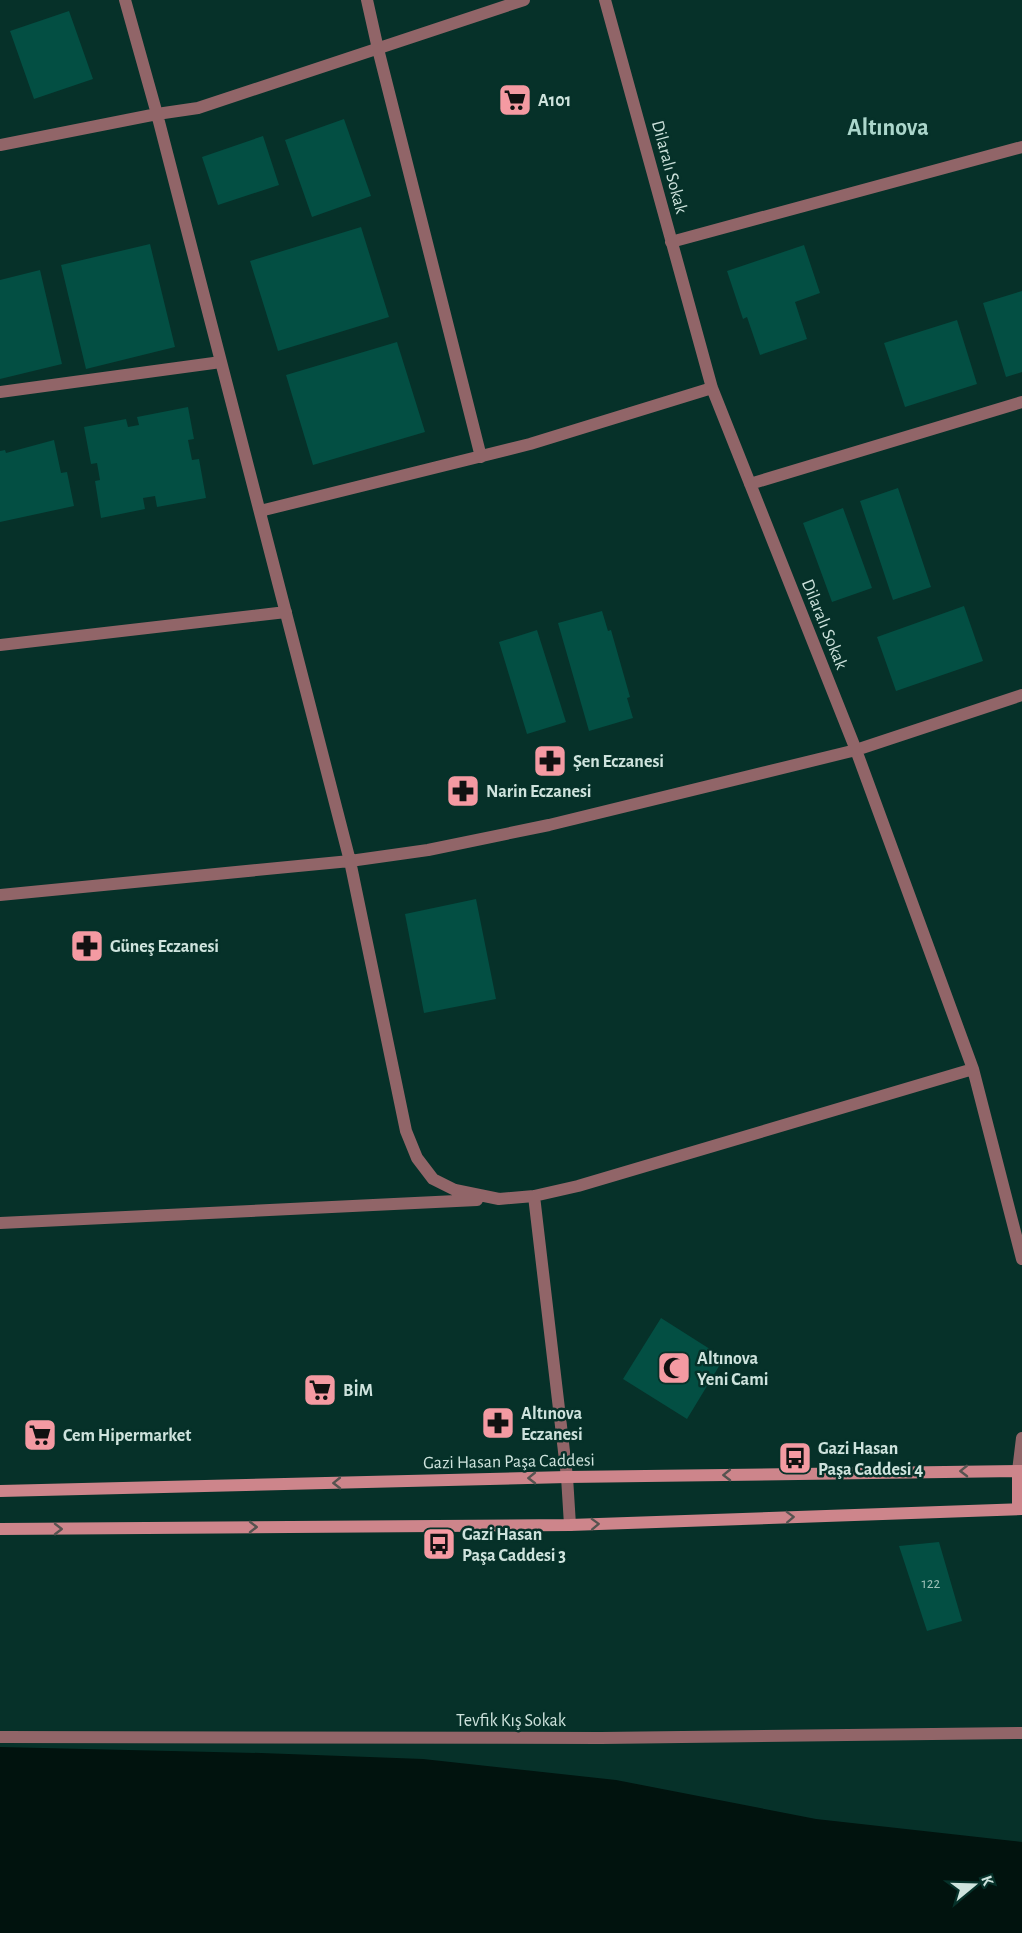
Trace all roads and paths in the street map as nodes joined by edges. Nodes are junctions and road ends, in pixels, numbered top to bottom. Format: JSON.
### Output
{"nodes":[{"id":1,"x":124,"y":0,"type":"edge"},
{"id":2,"x":368,"y":0,"type":"edge"},
{"id":3,"x":524,"y":0,"type":"edge"},
{"id":4,"x":605,"y":0,"type":"edge"},
{"id":5,"x":378,"y":49,"type":"junction"},
{"id":6,"x":157,"y":114,"type":"junction"},
{"id":7,"x":0,"y":145,"type":"edge"},
{"id":8,"x":1022,"y":147,"type":"edge"},
{"id":9,"x":672,"y":242,"type":"junction"},
{"id":10,"x":221,"y":362,"type":"junction"},
{"id":11,"x":712,"y":388,"type":"junction"},
{"id":12,"x":0,"y":393,"type":"edge"},
{"id":13,"x":1022,"y":402,"type":"edge"},
{"id":14,"x":481,"y":456,"type":"junction"},
{"id":15,"x":750,"y":484,"type":"junction"},
{"id":16,"x":260,"y":511,"type":"junction"},
{"id":17,"x":286,"y":612,"type":"junction"},
{"id":18,"x":0,"y":645,"type":"edge"},
{"id":19,"x":1022,"y":695,"type":"edge"},
{"id":20,"x":856,"y":750,"type":"junction"},
{"id":21,"x":350,"y":861,"type":"junction"},
{"id":22,"x":0,"y":895,"type":"edge"},
{"id":23,"x":973,"y":1069,"type":"junction"},
{"id":24,"x":534,"y":1196,"type":"junction"},
{"id":25,"x":500,"y":1199,"type":"junction"},
{"id":26,"x":0,"y":1223,"type":"edge"},
{"id":27,"x":1022,"y":1259,"type":"edge"},
{"id":28,"x":1022,"y":1438,"type":"edge"},
{"id":29,"x":1020,"y":1471,"type":"edge"},
{"id":30,"x":567,"y":1477,"type":"junction"},
{"id":31,"x":0,"y":1491,"type":"edge"},
{"id":32,"x":1020,"y":1509,"type":"edge"},
{"id":33,"x":570,"y":1525,"type":"junction"},
{"id":34,"x":0,"y":1529,"type":"edge"},
{"id":35,"x":1022,"y":1733,"type":"edge"},
{"id":36,"x":0,"y":1737,"type":"edge"}],
"edges":[{"from":1,"to":6,"type":"street"},
{"from":2,"to":5,"type":"street"},
{"from":3,"to":5,"type":"street"},
{"from":4,"to":9,"type":"street","name":"Dilaralı Sokak"},
{"from":5,"to":6,"type":"street"},
{"from":5,"to":14,"type":"street"},
{"from":6,"to":7,"type":"street"},
{"from":6,"to":10,"type":"street"},
{"from":8,"to":9,"type":"street"},
{"from":9,"to":11,"type":"street","name":"Dilaralı Sokak"},
{"from":10,"to":12,"type":"street"},
{"from":10,"to":16,"type":"street"},
{"from":11,"to":14,"type":"street"},
{"from":11,"to":15,"type":"street","name":"Dilaralı Sokak"},
{"from":13,"to":15,"type":"street"},
{"from":14,"to":16,"type":"street"},
{"from":15,"to":20,"type":"street","name":"Dilaralı Sokak"},
{"from":16,"to":17,"type":"street"},
{"from":17,"to":18,"type":"street"},
{"from":17,"to":21,"type":"street"},
{"from":19,"to":20,"type":"street"},
{"from":20,"to":21,"type":"street"},
{"from":20,"to":23,"type":"street","name":"Dilaralı Sokak"},
{"from":21,"to":22,"type":"street"},
{"from":21,"to":25,"type":"street"},
{"from":23,"to":24,"type":"street"},
{"from":23,"to":27,"type":"street","name":"Dilaralı Sokak"},
{"from":24,"to":25,"type":"street"},
{"from":24,"to":30,"type":"street"},
{"from":25,"to":26,"type":"street"},
{"from":28,"to":29,"type":"street"},
{"from":29,"to":30,"type":"main road","name":"Gazi Hasan Paşa Caddesi","one_way":true},
{"from":29,"to":32,"type":"main road"},
{"from":30,"to":31,"type":"main road","name":"Gazi Hasan Paşa Caddesi","one_way":true},
{"from":30,"to":33,"type":"street"},
{"from":33,"to":32,"type":"main road","one_way":true},
{"from":34,"to":33,"type":"main road","one_way":true},
{"from":35,"to":36,"type":"street","name":"Tevfik Kış Sokak"}]}
